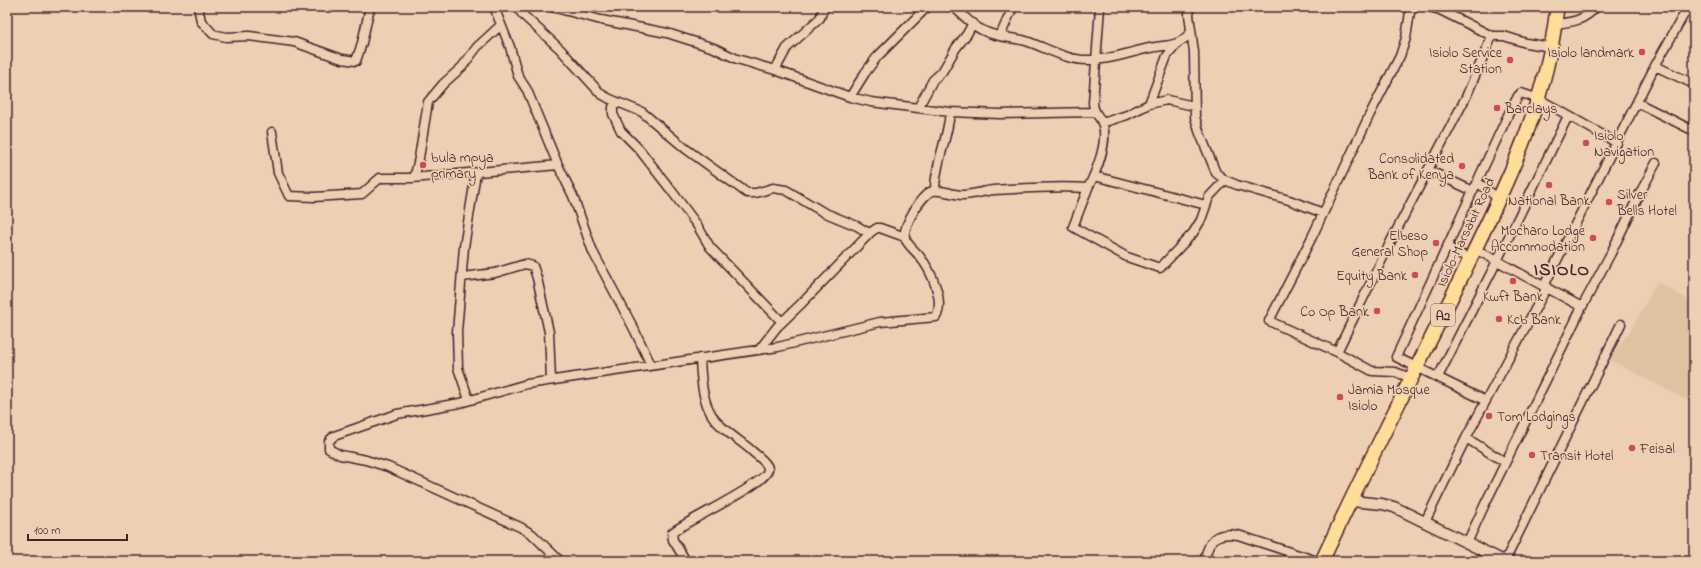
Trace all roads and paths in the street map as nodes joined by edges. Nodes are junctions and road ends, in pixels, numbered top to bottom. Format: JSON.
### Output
{"nodes":[{"id":1,"x":198,"y":7,"type":"edge"},
{"id":2,"x":370,"y":7,"type":"edge"},
{"id":3,"x":494,"y":7,"type":"edge"},
{"id":4,"x":517,"y":7,"type":"edge"},
{"id":5,"x":552,"y":7,"type":"edge"},
{"id":6,"x":824,"y":7,"type":"edge"},
{"id":7,"x":927,"y":7,"type":"edge"},
{"id":8,"x":953,"y":7,"type":"edge"},
{"id":9,"x":1013,"y":7,"type":"edge"},
{"id":10,"x":1100,"y":7,"type":"edge"},
{"id":11,"x":1190,"y":7,"type":"edge"},
{"id":12,"x":1414,"y":7,"type":"edge"},
{"id":13,"x":1429,"y":7,"type":"edge"},
{"id":14,"x":1557,"y":7,"type":"edge"},
{"id":15,"x":1596,"y":7,"type":"edge"},
{"id":16,"x":1688,"y":7,"type":"edge"},
{"id":17,"x":973,"y":23,"type":"junction"},
{"id":18,"x":1555,"y":24,"type":"junction"},
{"id":19,"x":500,"y":25,"type":"junction"},
{"id":20,"x":1191,"y":32,"type":"junction"},
{"id":21,"x":1000,"y":36,"type":"junction"},
{"id":22,"x":1492,"y":36,"type":"junction"},
{"id":23,"x":1177,"y":44,"type":"junction"},
{"id":24,"x":1551,"y":47,"type":"junction"},
{"id":25,"x":1096,"y":60,"type":"junction"},
{"id":26,"x":1656,"y":66,"type":"junction"},
{"id":27,"x":775,"y":70,"type":"junction"},
{"id":28,"x":1694,"y":84,"type":"edge"},
{"id":29,"x":850,"y":97,"type":"junction"},
{"id":30,"x":1539,"y":99,"type":"junction"},
{"id":31,"x":617,"y":102,"type":"junction"},
{"id":32,"x":1638,"y":103,"type":"junction"},
{"id":33,"x":1149,"y":104,"type":"junction"},
{"id":34,"x":1194,"y":106,"type":"junction"},
{"id":35,"x":918,"y":108,"type":"junction"},
{"id":36,"x":950,"y":112,"type":"junction"},
{"id":37,"x":1094,"y":112,"type":"junction"},
{"id":38,"x":1568,"y":116,"type":"junction"},
{"id":39,"x":1102,"y":123,"type":"junction"},
{"id":40,"x":1694,"y":130,"type":"edge"},
{"id":41,"x":272,"y":132,"type":"dead end"},
{"id":42,"x":1617,"y":143,"type":"junction"},
{"id":43,"x":1656,"y":163,"type":"dead end"},
{"id":44,"x":558,"y":165,"type":"junction"},
{"id":45,"x":1428,"y":170,"type":"junction"},
{"id":46,"x":476,"y":173,"type":"junction"},
{"id":47,"x":1094,"y":176,"type":"junction"},
{"id":48,"x":412,"y":178,"type":"junction"},
{"id":49,"x":1225,"y":180,"type":"junction"},
{"id":50,"x":1477,"y":182,"type":"junction"},
{"id":51,"x":1088,"y":188,"type":"junction"},
{"id":52,"x":935,"y":190,"type":"junction"},
{"id":53,"x":1473,"y":191,"type":"junction"},
{"id":54,"x":1498,"y":199,"type":"junction"},
{"id":55,"x":1206,"y":205,"type":"junction"},
{"id":56,"x":1323,"y":213,"type":"junction"},
{"id":57,"x":869,"y":233,"type":"junction"},
{"id":58,"x":905,"y":236,"type":"junction"},
{"id":59,"x":1447,"y":247,"type":"junction"},
{"id":60,"x":1472,"y":254,"type":"junction"},
{"id":61,"x":1497,"y":261,"type":"junction"},
{"id":62,"x":462,"y":277,"type":"junction"},
{"id":63,"x":1545,"y":286,"type":"junction"},
{"id":64,"x":1582,"y":307,"type":"junction"},
{"id":65,"x":782,"y":322,"type":"junction"},
{"id":66,"x":1621,"y":324,"type":"dead end"},
{"id":67,"x":759,"y":350,"type":"junction"},
{"id":68,"x":1337,"y":352,"type":"junction"},
{"id":69,"x":700,"y":358,"type":"junction"},
{"id":70,"x":651,"y":365,"type":"junction"},
{"id":71,"x":1414,"y":372,"type":"junction"},
{"id":72,"x":1438,"y":377,"type":"junction"},
{"id":73,"x":551,"y":380,"type":"junction"},
{"id":74,"x":469,"y":400,"type":"junction"},
{"id":75,"x":1486,"y":401,"type":"junction"},
{"id":76,"x":1466,"y":438,"type":"junction"},
{"id":77,"x":1506,"y":462,"type":"junction"},
{"id":78,"x":1351,"y":501,"type":"junction"},
{"id":79,"x":1425,"y":522,"type":"junction"},
{"id":80,"x":1467,"y":543,"type":"junction"},
{"id":81,"x":560,"y":561,"type":"edge"},
{"id":82,"x":686,"y":561,"type":"edge"},
{"id":83,"x":1204,"y":561,"type":"edge"},
{"id":84,"x":1317,"y":561,"type":"edge"},
{"id":85,"x":1322,"y":561,"type":"edge"},
{"id":86,"x":1505,"y":561,"type":"edge"}],
"edges":[{"from":1,"to":2,"type":"street"},
{"from":3,"to":19,"type":"street"},
{"from":4,"to":31,"type":"street"},
{"from":5,"to":27,"type":"street"},
{"from":6,"to":27,"type":"street"},
{"from":7,"to":29,"type":"street"},
{"from":8,"to":17,"type":"street"},
{"from":9,"to":21,"type":"street"},
{"from":10,"to":25,"type":"street"},
{"from":11,"to":20,"type":"street"},
{"from":12,"to":56,"type":"street"},
{"from":13,"to":22,"type":"street"},
{"from":14,"to":18,"type":"highway","number":"A2"},
{"from":15,"to":18,"type":"street"},
{"from":16,"to":26,"type":"street"},
{"from":17,"to":21,"type":"street"},
{"from":17,"to":35,"type":"street"},
{"from":18,"to":24,"type":"highway","number":"A2"},
{"from":19,"to":44,"type":"street"},
{"from":19,"to":48,"type":"street"},
{"from":20,"to":23,"type":"street"},
{"from":20,"to":34,"type":"street"},
{"from":21,"to":25,"type":"street"},
{"from":22,"to":24,"type":"street"},
{"from":22,"to":45,"type":"street"},
{"from":23,"to":25,"type":"street"},
{"from":23,"to":33,"type":"street"},
{"from":24,"to":30,"type":"highway","name":"Isiolo-Marsabit Road","number":"A2"},
{"from":25,"to":37,"type":"street"},
{"from":26,"to":28,"type":"street"},
{"from":26,"to":32,"type":"street"},
{"from":27,"to":29,"type":"street"},
{"from":29,"to":35,"type":"street"},
{"from":30,"to":38,"type":"street"},
{"from":30,"to":50,"type":"street"},
{"from":30,"to":54,"type":"highway","name":"Isiolo-Marsabit Road","number":"A2"},
{"from":31,"to":57,"type":"street"},
{"from":31,"to":65,"type":"street"},
{"from":32,"to":40,"type":"street"},
{"from":32,"to":42,"type":"street"},
{"from":33,"to":34,"type":"street"},
{"from":33,"to":39,"type":"street"},
{"from":34,"to":49,"type":"street"},
{"from":35,"to":36,"type":"street"},
{"from":36,"to":37,"type":"street"},
{"from":36,"to":52,"type":"street"},
{"from":37,"to":39,"type":"street"},
{"from":38,"to":42,"type":"street"},
{"from":38,"to":61,"type":"street"},
{"from":39,"to":47,"type":"street"},
{"from":41,"to":48,"type":"street"},
{"from":42,"to":63,"type":"street"},
{"from":43,"to":64,"type":"street"},
{"from":44,"to":46,"type":"street"},
{"from":44,"to":70,"type":"street"},
{"from":45,"to":53,"type":"street"},
{"from":45,"to":68,"type":"street"},
{"from":46,"to":48,"type":"street"},
{"from":46,"to":62,"type":"street"},
{"from":47,"to":51,"type":"street"},
{"from":47,"to":55,"type":"street"},
{"from":49,"to":55,"type":"street"},
{"from":49,"to":56,"type":"street"},
{"from":50,"to":53,"type":"street"},
{"from":50,"to":54,"type":"street"},
{"from":51,"to":52,"type":"street"},
{"from":51,"to":55,"type":"street"},
{"from":52,"to":58,"type":"street"},
{"from":53,"to":59,"type":"street"},
{"from":54,"to":60,"type":"highway","name":"Isiolo-Marsabit Road","number":"A2"},
{"from":56,"to":68,"type":"street"},
{"from":57,"to":58,"type":"street"},
{"from":57,"to":65,"type":"street"},
{"from":58,"to":67,"type":"street"},
{"from":59,"to":60,"type":"street"},
{"from":59,"to":71,"type":"street"},
{"from":60,"to":61,"type":"street"},
{"from":60,"to":71,"type":"highway","name":"Isiolo-Marsabit Road","number":"A2"},
{"from":61,"to":63,"type":"street"},
{"from":61,"to":72,"type":"street"},
{"from":62,"to":73,"type":"street"},
{"from":62,"to":74,"type":"street"},
{"from":63,"to":64,"type":"street"},
{"from":63,"to":75,"type":"street"},
{"from":64,"to":77,"type":"street"},
{"from":65,"to":67,"type":"street"},
{"from":66,"to":86,"type":"street"},
{"from":67,"to":69,"type":"street"},
{"from":68,"to":71,"type":"street"},
{"from":69,"to":70,"type":"street"},
{"from":69,"to":82,"type":"street"},
{"from":70,"to":73,"type":"street"},
{"from":71,"to":72,"type":"street"},
{"from":71,"to":78,"type":"highway","name":"Isiolo-Marsabit Road","number":"A2"},
{"from":72,"to":75,"type":"street"},
{"from":73,"to":74,"type":"street"},
{"from":74,"to":81,"type":"street"},
{"from":75,"to":76,"type":"street"},
{"from":76,"to":77,"type":"street"},
{"from":76,"to":79,"type":"street"},
{"from":77,"to":80,"type":"street"},
{"from":78,"to":79,"type":"street"},
{"from":78,"to":85,"type":"highway","name":"Isiolo-Marsabit Road","number":"A2"},
{"from":79,"to":80,"type":"street"},
{"from":80,"to":86,"type":"street"},
{"from":83,"to":84,"type":"street"}]}
